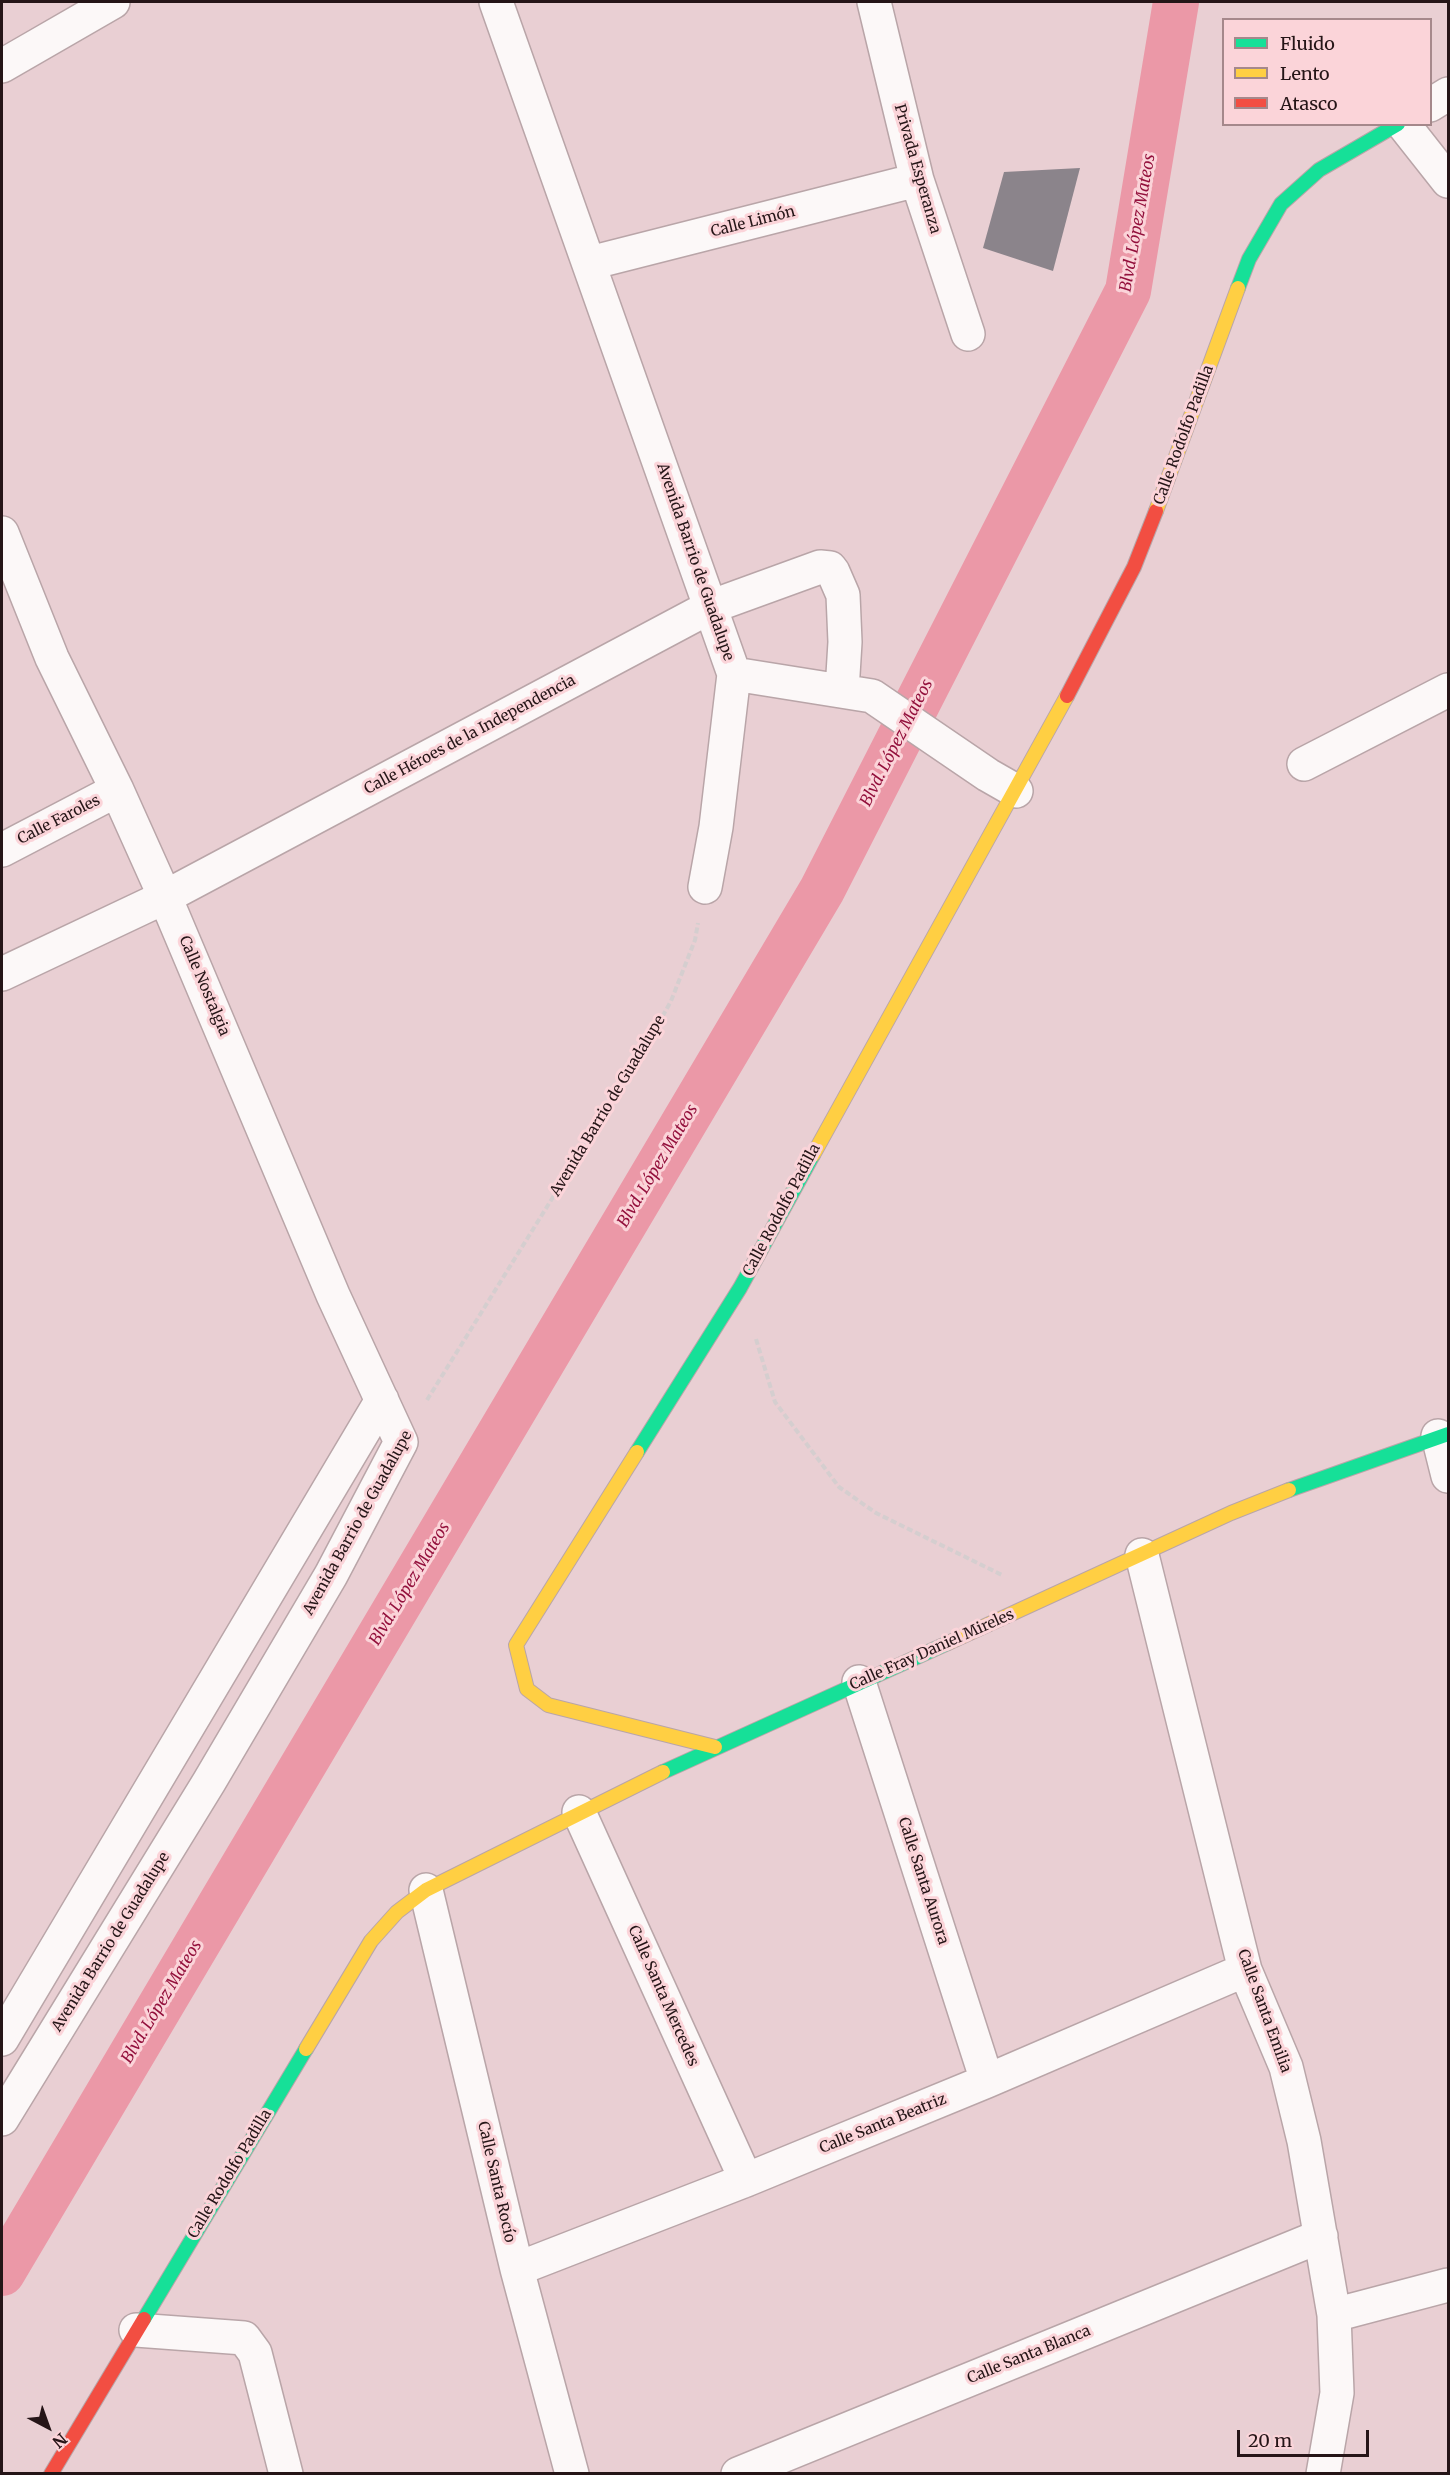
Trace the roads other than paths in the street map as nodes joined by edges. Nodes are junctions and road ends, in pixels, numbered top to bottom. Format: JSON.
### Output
{"nodes":[{"id":1,"x":113,"y":2,"type":"edge"},
{"id":2,"x":496,"y":2,"type":"edge"},
{"id":3,"x":874,"y":2,"type":"edge"},
{"id":4,"x":2,"y":66,"type":"edge"},
{"id":5,"x":1449,"y":94,"type":"edge"},
{"id":6,"x":1432,"y":104,"type":"edge"},
{"id":7,"x":1396,"y":126,"type":"edge"},
{"id":8,"x":1402,"y":126,"type":"edge"},
{"id":9,"x":917,"y":180,"type":"junction"},
{"id":10,"x":1449,"y":181,"type":"edge"},
{"id":11,"x":590,"y":263,"type":"junction"},
{"id":12,"x":968,"y":334,"type":"dead end"},
{"id":13,"x":2,"y":533,"type":"edge"},
{"id":14,"x":710,"y":607,"type":"junction"},
{"id":15,"x":734,"y":674,"type":"junction"},
{"id":16,"x":1449,"y":690,"type":"edge"},
{"id":17,"x":857,"y":694,"type":"junction"},
{"id":18,"x":1304,"y":764,"type":"dead end"},
{"id":19,"x":1002,"y":783,"type":"junction"},
{"id":20,"x":117,"y":790,"type":"junction"},
{"id":21,"x":2,"y":850,"type":"edge"},
{"id":22,"x":705,"y":887,"type":"road end"},
{"id":23,"x":165,"y":897,"type":"junction"},
{"id":24,"x":2,"y":974,"type":"edge"},
{"id":25,"x":382,"y":1400,"type":"junction"},
{"id":26,"x":1443,"y":1435,"type":"edge"},
{"id":27,"x":401,"y":1442,"type":"joint"},
{"id":28,"x":1449,"y":1476,"type":"edge"},
{"id":29,"x":1142,"y":1555,"type":"junction"},
{"id":30,"x":859,"y":1682,"type":"junction"},
{"id":31,"x":715,"y":1747,"type":"junction"},
{"id":32,"x":579,"y":1812,"type":"junction"},
{"id":33,"x":426,"y":1890,"type":"junction"},
{"id":34,"x":1245,"y":1970,"type":"junction"},
{"id":35,"x":2,"y":2039,"type":"edge"},
{"id":36,"x":987,"y":2080,"type":"junction"},
{"id":37,"x":3,"y":2114,"type":"edge"},
{"id":38,"x":746,"y":2180,"type":"junction"},
{"id":39,"x":1321,"y":2236,"type":"junction"},
{"id":40,"x":517,"y":2269,"type":"junction"},
{"id":41,"x":1449,"y":2285,"type":"edge"},
{"id":42,"x":1334,"y":2315,"type":"junction"},
{"id":43,"x":136,"y":2330,"type":"junction"},
{"id":44,"x":51,"y":2474,"type":"edge"},
{"id":45,"x":286,"y":2474,"type":"edge"},
{"id":46,"x":572,"y":2474,"type":"edge"},
{"id":47,"x":738,"y":2474,"type":"edge"},
{"id":48,"x":1323,"y":2474,"type":"edge"}],
"edges":[{"from":1,"to":4,"type":"street"},
{"from":2,"to":11,"type":"street","name":"Avenida Barrio de Guadalupe"},
{"from":3,"to":9,"type":"street","name":"Privada Esperanza"},
{"from":5,"to":6,"type":"street"},
{"from":7,"to":19,"type":"street","name":"Calle Rodolfo Padilla"},
{"from":8,"to":10,"type":"street"},
{"from":9,"to":11,"type":"street","name":"Calle Limón"},
{"from":9,"to":12,"type":"street","name":"Privada Esperanza"},
{"from":11,"to":14,"type":"street","name":"Avenida Barrio de Guadalupe"},
{"from":13,"to":20,"type":"street","name":"Calle Nostalgia"},
{"from":14,"to":15,"type":"street","name":"Avenida Barrio de Guadalupe"},
{"from":14,"to":17,"type":"street","name":"Calle Héroes de la Independencia"},
{"from":14,"to":23,"type":"street","name":"Calle Héroes de la Independencia"},
{"from":15,"to":17,"type":"street"},
{"from":15,"to":22,"type":"street","name":"Avenida Barrio de Guadalupe"},
{"from":16,"to":18,"type":"street"},
{"from":17,"to":19,"type":"street"},
{"from":19,"to":31,"type":"street","name":"Calle Rodolfo Padilla"},
{"from":20,"to":21,"type":"street","name":"Calle Faroles"},
{"from":20,"to":23,"type":"street","name":"Calle Nostalgia"},
{"from":23,"to":24,"type":"street","name":"Calle Héroes de la Independencia"},
{"from":23,"to":25,"type":"street","name":"Calle Nostalgia"},
{"from":25,"to":27,"type":"street","name":"Calle Nostalgia"},
{"from":25,"to":35,"type":"street"},
{"from":26,"to":28,"type":"street"},
{"from":26,"to":29,"type":"street","name":"Calle Fray Daniel Mireles"},
{"from":27,"to":37,"type":"street","name":"Avenida Barrio de Guadalupe"},
{"from":29,"to":30,"type":"street","name":"Calle Fray Daniel Mireles"},
{"from":29,"to":34,"type":"street","name":"Calle Santa Emilia"},
{"from":30,"to":31,"type":"street","name":"Calle Fray Daniel Mireles"},
{"from":30,"to":36,"type":"street","name":"Calle Santa Aurora"},
{"from":31,"to":32,"type":"street","name":"Calle Fray Daniel Mireles"},
{"from":32,"to":33,"type":"street","name":"Calle Fray Daniel Mireles"},
{"from":32,"to":38,"type":"street","name":"Calle Santa Mercedes"},
{"from":33,"to":40,"type":"street","name":"Calle Santa Rocío"},
{"from":33,"to":43,"type":"street","name":"Calle Rodolfo Padilla"},
{"from":34,"to":36,"type":"street","name":"Calle Santa Beatriz"},
{"from":34,"to":39,"type":"street","name":"Calle Santa Emilia"},
{"from":36,"to":38,"type":"street","name":"Calle Santa Beatriz"},
{"from":38,"to":40,"type":"street","name":"Calle Santa Beatriz"},
{"from":39,"to":42,"type":"street","name":"Calle Santa Emilia"},
{"from":39,"to":47,"type":"street","name":"Calle Santa Blanca"},
{"from":40,"to":46,"type":"street","name":"Calle Santa Rocío"},
{"from":41,"to":42,"type":"street"},
{"from":42,"to":48,"type":"street","name":"Calle Santa Emilia"},
{"from":43,"to":44,"type":"street","name":"Calle Rodolfo Padilla"},
{"from":43,"to":45,"type":"street"}]}
